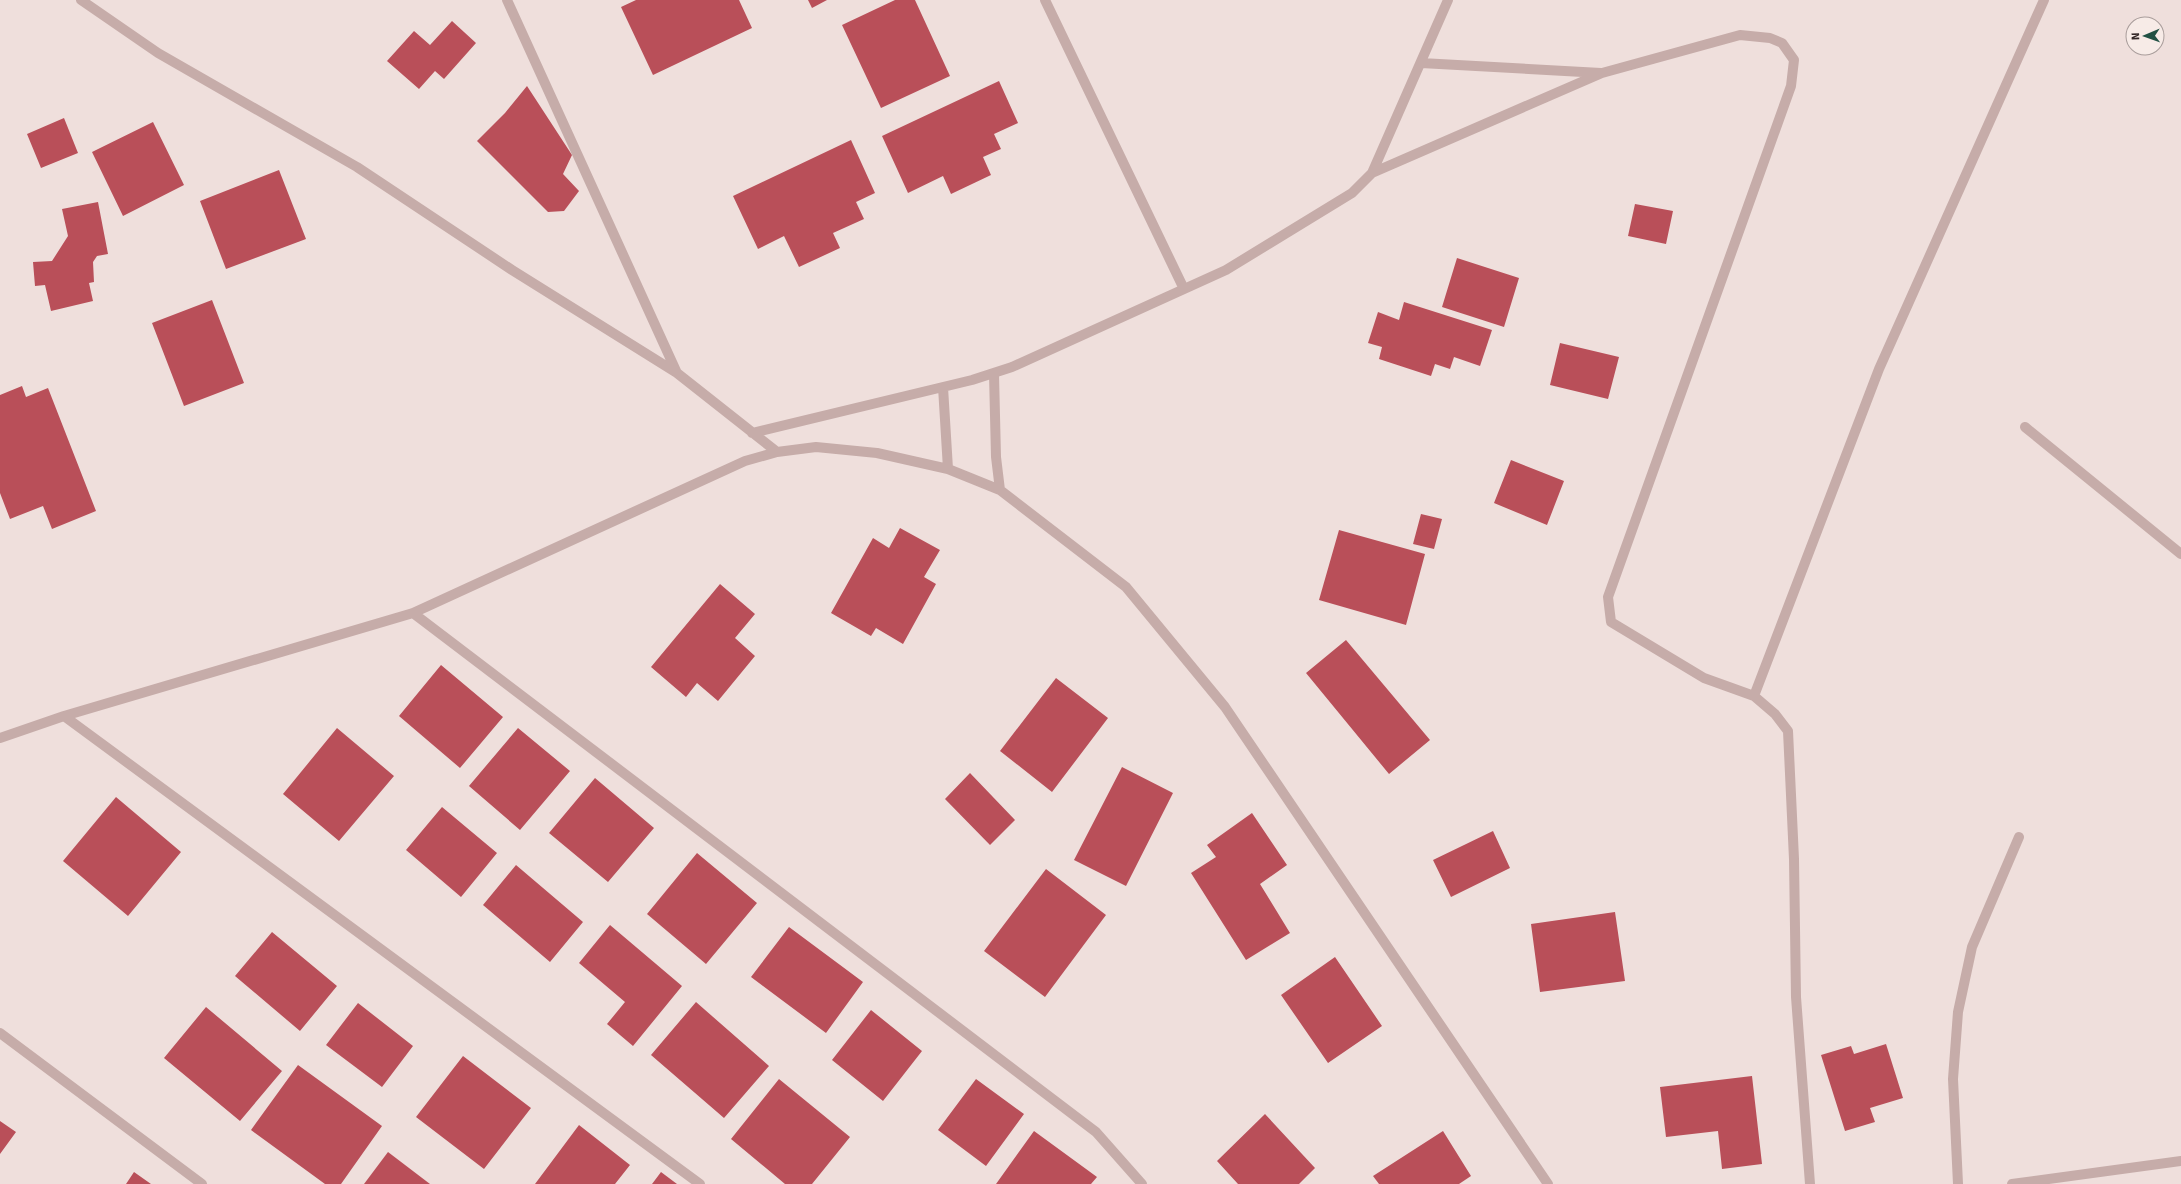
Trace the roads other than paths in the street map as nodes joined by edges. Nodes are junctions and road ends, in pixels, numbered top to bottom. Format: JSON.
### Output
{"nodes":[{"id":1,"x":81,"y":0,"type":"edge"},
{"id":2,"x":506,"y":0,"type":"edge"},
{"id":3,"x":1046,"y":0,"type":"edge"},
{"id":4,"x":1448,"y":0,"type":"edge"},
{"id":5,"x":2044,"y":0,"type":"edge"},
{"id":6,"x":1421,"y":63,"type":"junction"},
{"id":7,"x":1602,"y":73,"type":"junction"},
{"id":8,"x":1372,"y":173,"type":"junction"},
{"id":9,"x":1184,"y":288,"type":"junction"},
{"id":10,"x":677,"y":373,"type":"junction"},
{"id":11,"x":994,"y":374,"type":"junction"},
{"id":12,"x":943,"y":387,"type":"junction"},
{"id":13,"x":2024,"y":427,"type":"dead end"},
{"id":14,"x":752,"y":433,"type":"junction"},
{"id":15,"x":777,"y":452,"type":"junction"},
{"id":16,"x":948,"y":469,"type":"junction"},
{"id":17,"x":1000,"y":490,"type":"junction"},
{"id":18,"x":2181,"y":554,"type":"edge"},
{"id":19,"x":413,"y":613,"type":"junction"},
{"id":20,"x":1754,"y":696,"type":"junction"},
{"id":21,"x":64,"y":716,"type":"junction"},
{"id":22,"x":0,"y":738,"type":"edge"},
{"id":23,"x":2019,"y":837,"type":"dead end"},
{"id":24,"x":0,"y":1033,"type":"edge"},
{"id":25,"x":2181,"y":1160,"type":"edge"},
{"id":26,"x":202,"y":1184,"type":"edge"},
{"id":27,"x":700,"y":1184,"type":"edge"},
{"id":28,"x":1142,"y":1184,"type":"edge"},
{"id":29,"x":1548,"y":1184,"type":"edge"},
{"id":30,"x":1810,"y":1184,"type":"edge"},
{"id":31,"x":1958,"y":1184,"type":"edge"},
{"id":32,"x":2012,"y":1184,"type":"edge"}],
"edges":[{"from":1,"to":10,"type":"street"},
{"from":2,"to":10,"type":"street"},
{"from":3,"to":9,"type":"street"},
{"from":4,"to":6,"type":"street"},
{"from":5,"to":20,"type":"street"},
{"from":6,"to":7,"type":"street"},
{"from":6,"to":8,"type":"street"},
{"from":7,"to":8,"type":"street"},
{"from":7,"to":20,"type":"street"},
{"from":8,"to":9,"type":"street"},
{"from":9,"to":11,"type":"street"},
{"from":10,"to":14,"type":"street"},
{"from":11,"to":12,"type":"street"},
{"from":11,"to":17,"type":"street"},
{"from":12,"to":14,"type":"street"},
{"from":12,"to":16,"type":"street"},
{"from":13,"to":18,"type":"street"},
{"from":14,"to":15,"type":"street"},
{"from":15,"to":16,"type":"street"},
{"from":15,"to":19,"type":"street"},
{"from":16,"to":17,"type":"street"},
{"from":17,"to":29,"type":"street"},
{"from":19,"to":21,"type":"street"},
{"from":19,"to":28,"type":"street"},
{"from":20,"to":30,"type":"street"},
{"from":21,"to":22,"type":"street"},
{"from":21,"to":27,"type":"street"},
{"from":23,"to":31,"type":"street"},
{"from":24,"to":26,"type":"street"},
{"from":25,"to":32,"type":"street"}]}
